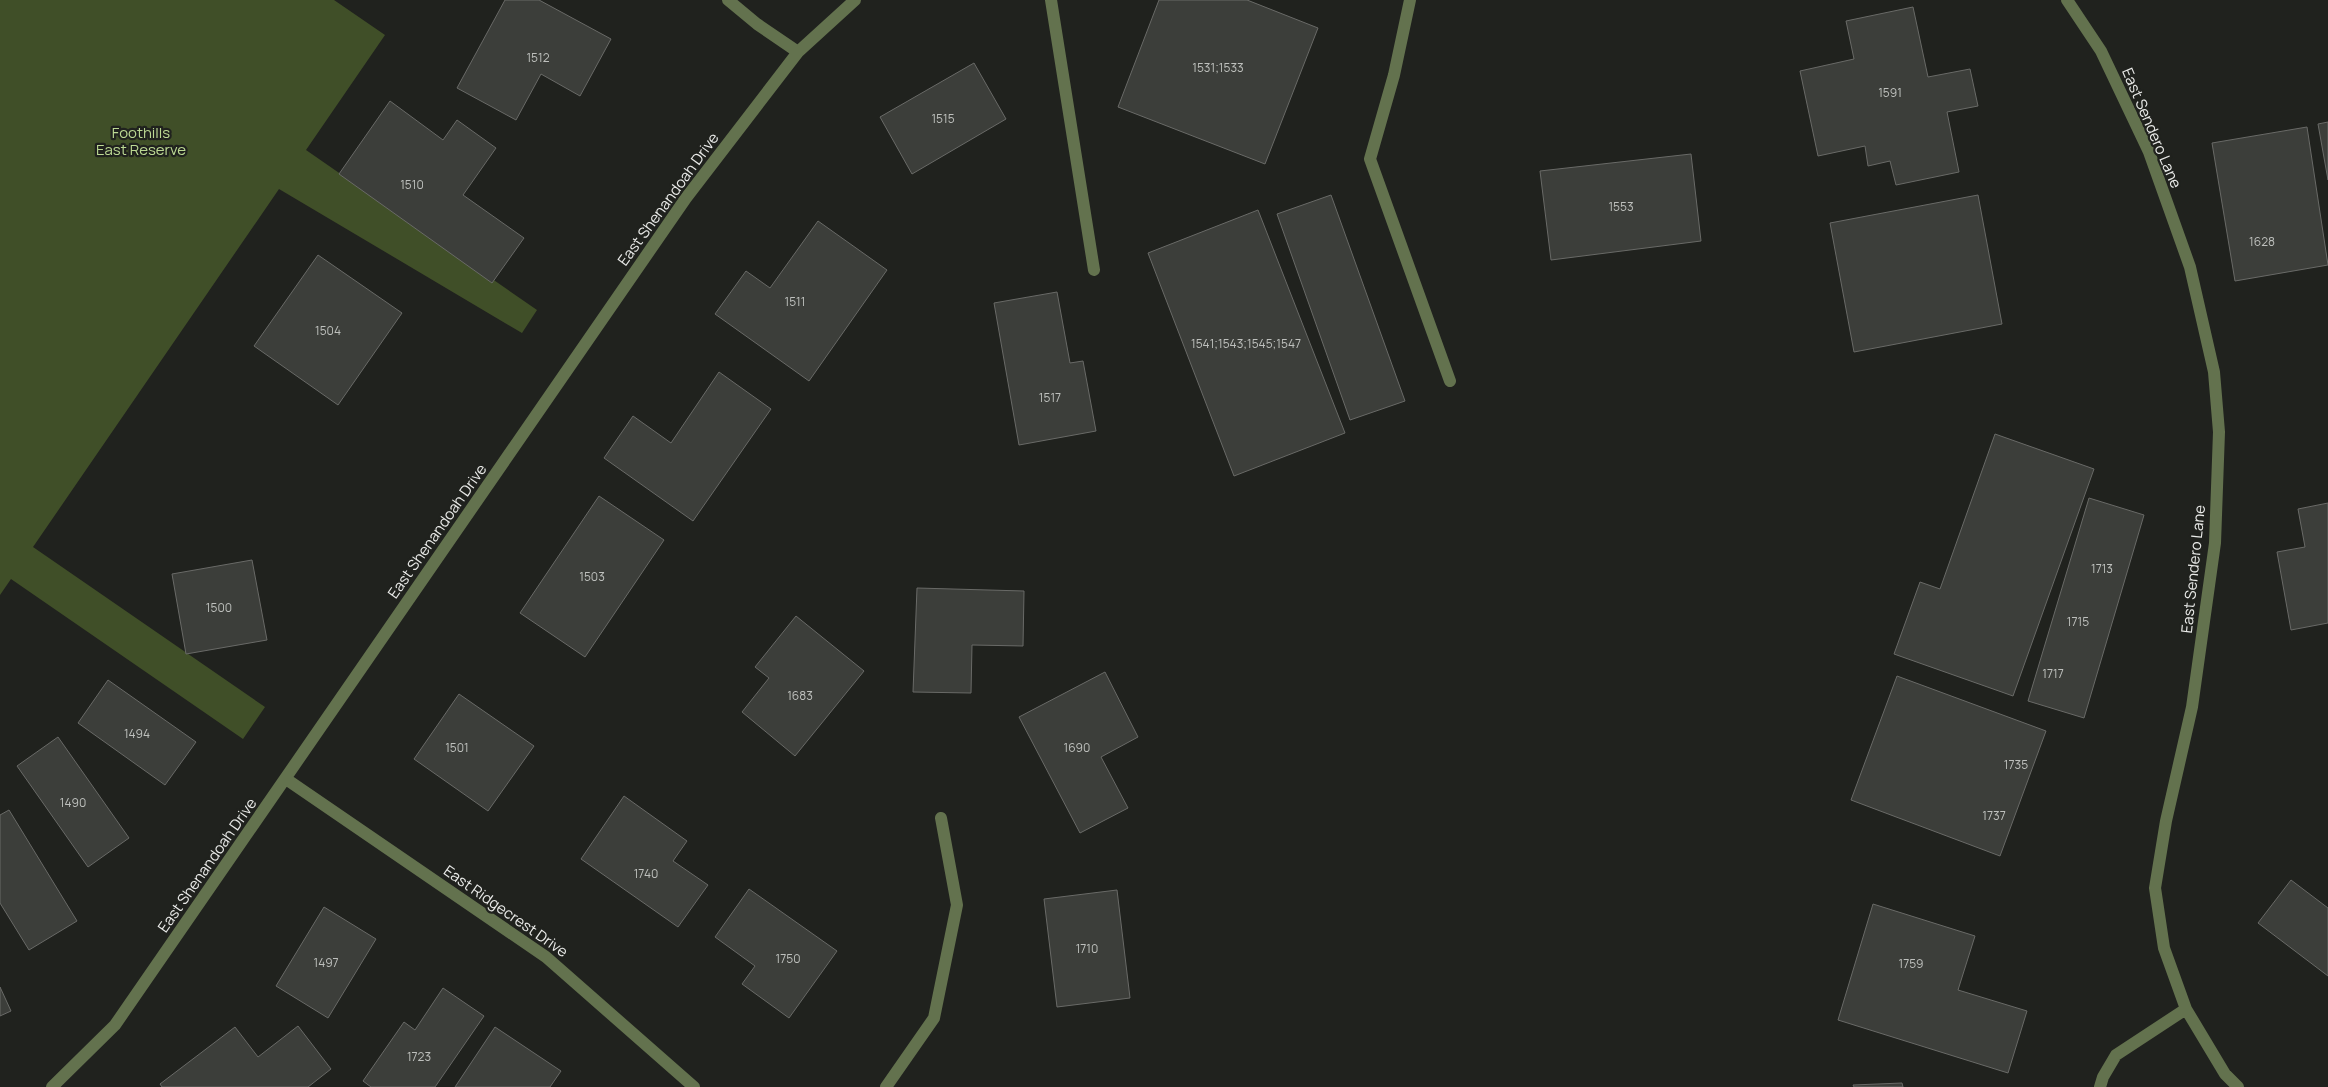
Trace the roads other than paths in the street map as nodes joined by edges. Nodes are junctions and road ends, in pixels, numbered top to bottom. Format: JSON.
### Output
{"nodes":[{"id":1,"x":728,"y":0,"type":"edge"},
{"id":2,"x":855,"y":0,"type":"edge"},
{"id":3,"x":1051,"y":0,"type":"edge"},
{"id":4,"x":1410,"y":0,"type":"edge"},
{"id":5,"x":2067,"y":0,"type":"edge"},
{"id":6,"x":798,"y":52,"type":"junction"},
{"id":7,"x":1094,"y":270,"type":"dead end"},
{"id":8,"x":1450,"y":381,"type":"dead end"},
{"id":9,"x":286,"y":779,"type":"junction"},
{"id":10,"x":941,"y":818,"type":"dead end"},
{"id":11,"x":2186,"y":1009,"type":"junction"},
{"id":12,"x":52,"y":1087,"type":"edge"},
{"id":13,"x":694,"y":1087,"type":"edge"},
{"id":14,"x":886,"y":1087,"type":"edge"},
{"id":15,"x":2100,"y":1087,"type":"edge"},
{"id":16,"x":2238,"y":1087,"type":"edge"}],
"edges":[{"from":1,"to":6,"type":"street"},
{"from":2,"to":6,"type":"street","name":"East Shenandoah Drive"},
{"from":3,"to":7,"type":"street"},
{"from":4,"to":8,"type":"street"},
{"from":5,"to":11,"type":"street","name":"East Sendero Lane"},
{"from":6,"to":9,"type":"street","name":"East Shenandoah Drive"},
{"from":9,"to":12,"type":"street","name":"East Shenandoah Drive"},
{"from":9,"to":13,"type":"street","name":"East Ridgecrest Drive"},
{"from":10,"to":14,"type":"street"},
{"from":11,"to":15,"type":"street"},
{"from":11,"to":16,"type":"street","name":"East Sendero Lane"}]}
